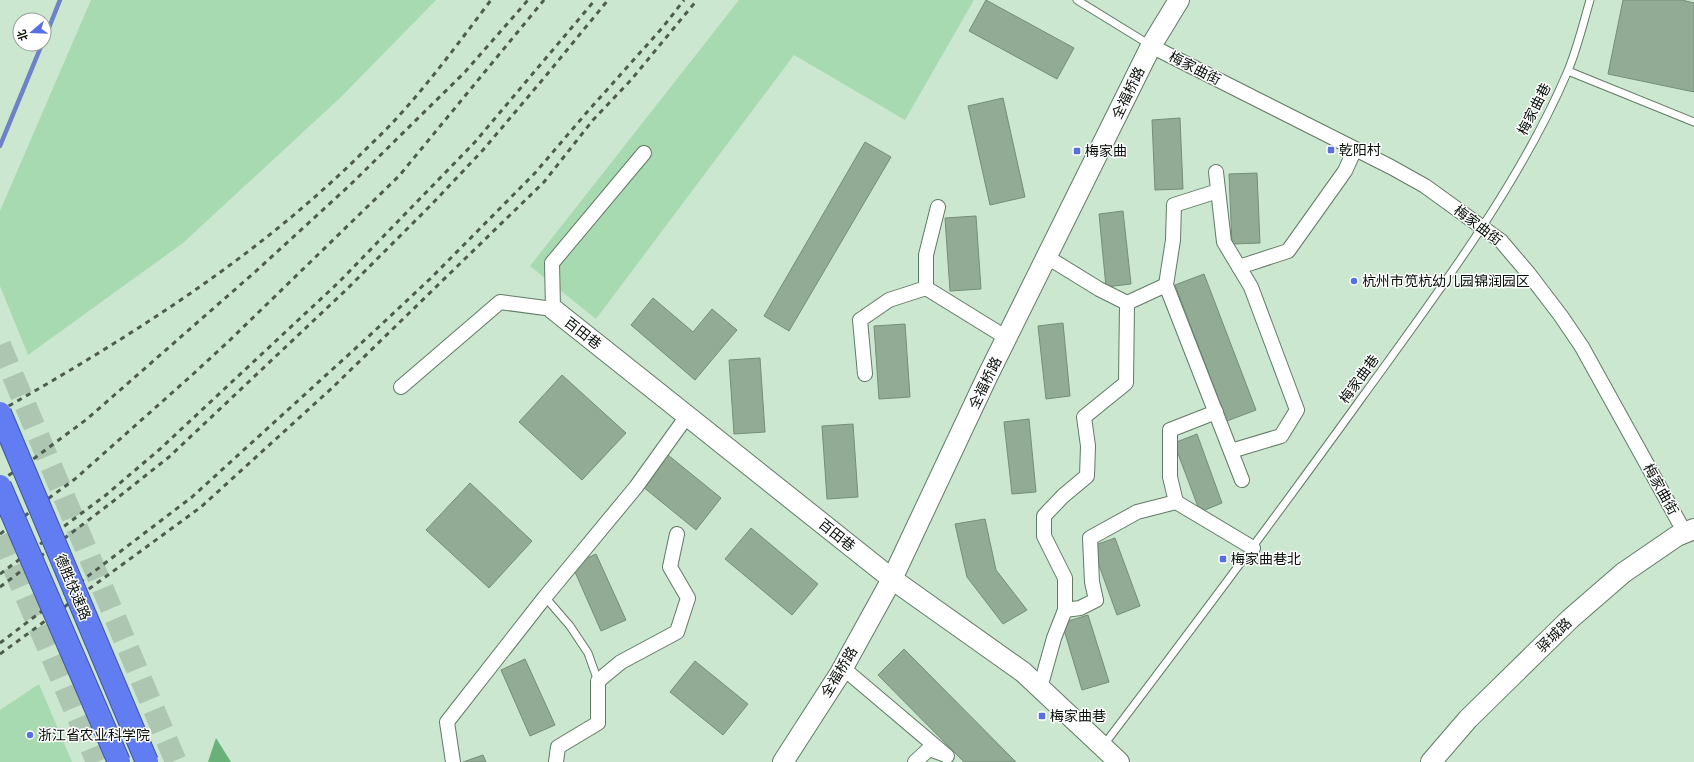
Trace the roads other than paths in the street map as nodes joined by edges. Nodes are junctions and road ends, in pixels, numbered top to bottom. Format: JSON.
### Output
{"nodes":[{"id":1,"x":1077,"y":0,"type":"edge"},
{"id":2,"x":1180,"y":0,"type":"edge"},
{"id":3,"x":1590,"y":0,"type":"edge"},
{"id":4,"x":1151,"y":46,"type":"junction"},
{"id":5,"x":1568,"y":71,"type":"junction"},
{"id":6,"x":1694,"y":122,"type":"edge"},
{"id":7,"x":1355,"y":149,"type":"junction"},
{"id":8,"x":644,"y":153,"type":"dead end"},
{"id":9,"x":1216,"y":172,"type":"dead end"},
{"id":10,"x":1218,"y":191,"type":"junction"},
{"id":11,"x":938,"y":207,"type":"dead end"},
{"id":12,"x":1482,"y":226,"type":"junction"},
{"id":13,"x":1047,"y":257,"type":"junction"},
{"id":14,"x":1239,"y":267,"type":"junction"},
{"id":15,"x":1166,"y":286,"type":"junction"},
{"id":16,"x":926,"y":288,"type":"junction"},
{"id":17,"x":1128,"y":303,"type":"junction"},
{"id":18,"x":553,"y":309,"type":"junction"},
{"id":19,"x":1006,"y":338,"type":"junction"},
{"id":20,"x":865,"y":374,"type":"dead end"},
{"id":21,"x":401,"y":387,"type":"dead end"},
{"id":22,"x":1216,"y":412,"type":"junction"},
{"id":23,"x":0,"y":413,"type":"edge"},
{"id":24,"x":687,"y":416,"type":"junction"},
{"id":25,"x":1231,"y":451,"type":"junction"},
{"id":26,"x":1242,"y":480,"type":"dead end"},
{"id":27,"x":0,"y":486,"type":"edge"},
{"id":28,"x":1176,"y":502,"type":"junction"},
{"id":29,"x":1689,"y":531,"type":"edge"},
{"id":30,"x":677,"y":534,"type":"dead end"},
{"id":31,"x":1253,"y":548,"type":"junction"},
{"id":32,"x":892,"y":579,"type":"junction"},
{"id":33,"x":544,"y":597,"type":"junction"},
{"id":34,"x":1065,"y":610,"type":"junction"},
{"id":35,"x":843,"y":668,"type":"junction"},
{"id":36,"x":598,"y":681,"type":"junction"},
{"id":37,"x":1040,"y":688,"type":"junction"},
{"id":38,"x":1103,"y":746,"type":"junction"},
{"id":39,"x":950,"y":759,"type":"edge"},
{"id":40,"x":119,"y":762,"type":"edge"},
{"id":41,"x":147,"y":762,"type":"edge"},
{"id":42,"x":453,"y":762,"type":"edge"},
{"id":43,"x":556,"y":762,"type":"edge"},
{"id":44,"x":783,"y":762,"type":"edge"},
{"id":45,"x":915,"y":762,"type":"edge"},
{"id":46,"x":1119,"y":762,"type":"edge"},
{"id":47,"x":1431,"y":762,"type":"edge"}],
"edges":[{"from":1,"to":4,"type":"lane"},
{"from":2,"to":4,"type":"street","name":"全福桥路"},
{"from":3,"to":5,"type":"lane","name":"梅家曲巷"},
{"from":4,"to":7,"type":"street","name":"梅家曲街"},
{"from":4,"to":13,"type":"street","name":"全福桥路"},
{"from":5,"to":6,"type":"lane"},
{"from":5,"to":12,"type":"lane","name":"梅家曲巷"},
{"from":7,"to":12,"type":"street","name":"梅家曲街"},
{"from":7,"to":14,"type":"street"},
{"from":8,"to":18,"type":"street"},
{"from":9,"to":10,"type":"street"},
{"from":10,"to":14,"type":"street"},
{"from":10,"to":15,"type":"street"},
{"from":11,"to":16,"type":"street"},
{"from":12,"to":29,"type":"street","name":"梅家曲街"},
{"from":12,"to":31,"type":"lane","name":"梅家曲巷"},
{"from":13,"to":17,"type":"street"},
{"from":13,"to":19,"type":"street","name":"全福桥路"},
{"from":14,"to":25,"type":"street"},
{"from":15,"to":17,"type":"street"},
{"from":15,"to":22,"type":"street"},
{"from":16,"to":19,"type":"street"},
{"from":16,"to":20,"type":"street"},
{"from":17,"to":34,"type":"street"},
{"from":18,"to":21,"type":"street"},
{"from":18,"to":24,"type":"street","name":"百田巷"},
{"from":19,"to":32,"type":"street","name":"全福桥路"},
{"from":22,"to":25,"type":"street"},
{"from":22,"to":28,"type":"street"},
{"from":23,"to":41,"type":"highway","name":"德胜快速路","bridge":true},
{"from":24,"to":32,"type":"street","name":"百田巷"},
{"from":24,"to":33,"type":"street"},
{"from":25,"to":26,"type":"street"},
{"from":27,"to":40,"type":"highway","name":"德胜快速路","bridge":true},
{"from":28,"to":31,"type":"street"},
{"from":28,"to":34,"type":"street"},
{"from":29,"to":47,"type":"street","name":"驿城路"},
{"from":30,"to":36,"type":"street"},
{"from":31,"to":38,"type":"lane","name":"梅家曲巷"},
{"from":32,"to":35,"type":"street","name":"全福桥路"},
{"from":32,"to":37,"type":"street","name":"百田巷"},
{"from":33,"to":36,"type":"lane"},
{"from":33,"to":42,"type":"street"},
{"from":34,"to":37,"type":"street"},
{"from":35,"to":39,"type":"street"},
{"from":35,"to":44,"type":"street","name":"全福桥路"},
{"from":36,"to":43,"type":"street"},
{"from":37,"to":38,"type":"street","name":"百田巷"},
{"from":38,"to":46,"type":"street","name":"百田巷"},
{"from":39,"to":45,"type":"street"}]}
